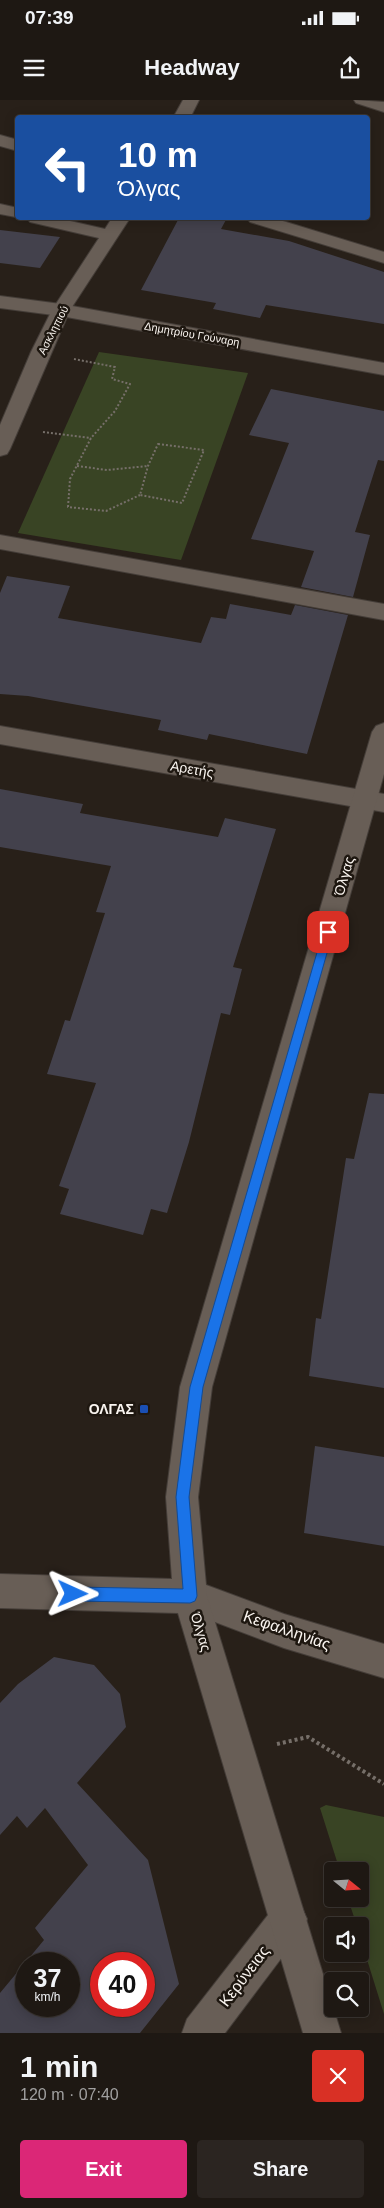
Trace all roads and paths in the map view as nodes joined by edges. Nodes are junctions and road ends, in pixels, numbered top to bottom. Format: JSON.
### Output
{"nodes":[{"id":1,"x":191,"y":100,"type":"edge"},
{"id":2,"x":362,"y":100,"type":"edge"},
{"id":3,"x":384,"y":106,"type":"edge"},
{"id":4,"x":183,"y":115,"type":"edge"},
{"id":5,"x":0,"y":140,"type":"edge"},
{"id":6,"x":15,"y":145,"type":"edge"},
{"id":7,"x":0,"y":209,"type":"edge"},
{"id":8,"x":15,"y":212,"type":"edge"},
{"id":9,"x":45,"y":220,"type":"edge"},
{"id":10,"x":120,"y":220,"type":"edge"},
{"id":11,"x":262,"y":220,"type":"edge"},
{"id":12,"x":110,"y":235,"type":"junction"},
{"id":13,"x":384,"y":258,"type":"edge"},
{"id":14,"x":0,"y":302,"type":"edge"},
{"id":15,"x":62,"y":310,"type":"junction"},
{"id":16,"x":41,"y":352,"type":"junction"},
{"id":17,"x":384,"y":369,"type":"edge"},
{"id":18,"x":9,"y":428,"type":"junction"},
{"id":19,"x":92,"y":438,"type":"junction"},
{"id":20,"x":0,"y":450,"type":"edge"},
{"id":21,"x":77,"y":466,"type":"junction"},
{"id":22,"x":148,"y":466,"type":"junction"},
{"id":23,"x":140,"y":495,"type":"junction"},
{"id":24,"x":0,"y":542,"type":"edge"},
{"id":25,"x":384,"y":612,"type":"edge"},
{"id":26,"x":384,"y":732,"type":"edge"},
{"id":27,"x":0,"y":735,"type":"edge"},
{"id":28,"x":375,"y":801,"type":"edge"},
{"id":29,"x":190,"y":1596,"type":"junction"},
{"id":30,"x":5,"y":1597,"type":"edge"},
{"id":31,"x":384,"y":1661,"type":"edge"},
{"id":32,"x":238,"y":1753,"type":"junction"},
{"id":33,"x":384,"y":1784,"type":"edge"},
{"id":34,"x":288,"y":1919,"type":"junction"},
{"id":35,"x":201,"y":2033,"type":"edge"},
{"id":36,"x":322,"y":2033,"type":"edge"}],
"edges":[{"from":1,"to":4,"type":"street"},
{"from":2,"to":3,"type":"street"},
{"from":5,"to":6,"type":"street"},
{"from":7,"to":8,"type":"street"},
{"from":9,"to":12,"type":"street"},
{"from":10,"to":12,"type":"street","name":"Ασκληπιού"},
{"from":11,"to":13,"type":"street"},
{"from":12,"to":15,"type":"street","name":"Ασκληπιού"},
{"from":14,"to":15,"type":"street","name":"Δημητρίου Γούναρη"},
{"from":15,"to":16,"type":"street","name":"Ασκληπιού"},
{"from":15,"to":17,"type":"street","name":"Δημητρίου Γούναρη"},
{"from":16,"to":18,"type":"street","name":"Ασκληπιού"},
{"from":16,"to":19,"type":"path"},
{"from":18,"to":19,"type":"path"},
{"from":18,"to":20,"type":"street","name":"Ασκληπιού"},
{"from":19,"to":21,"type":"path"},
{"from":21,"to":22,"type":"path"},
{"from":21,"to":23,"type":"path"},
{"from":22,"to":23,"type":"path"},
{"from":22,"to":23,"type":"path"},
{"from":24,"to":25,"type":"street"},
{"from":26,"to":28,"type":"street","name":"Όλγας"},
{"from":27,"to":28,"type":"street","name":"Αρετής"},
{"from":28,"to":29,"type":"street","name":"Όλγας"},
{"from":29,"to":30,"type":"street","name":"Κεφαλληνίας"},
{"from":29,"to":31,"type":"street","name":"Κεφαλληνίας"},
{"from":29,"to":32,"type":"street","name":"Όλγας"},
{"from":32,"to":33,"type":"path"},
{"from":32,"to":34,"type":"street","name":"Όλγας"},
{"from":34,"to":35,"type":"street","name":"Κερύνειας"},
{"from":34,"to":36,"type":"street","name":"Όλγας"}]}
